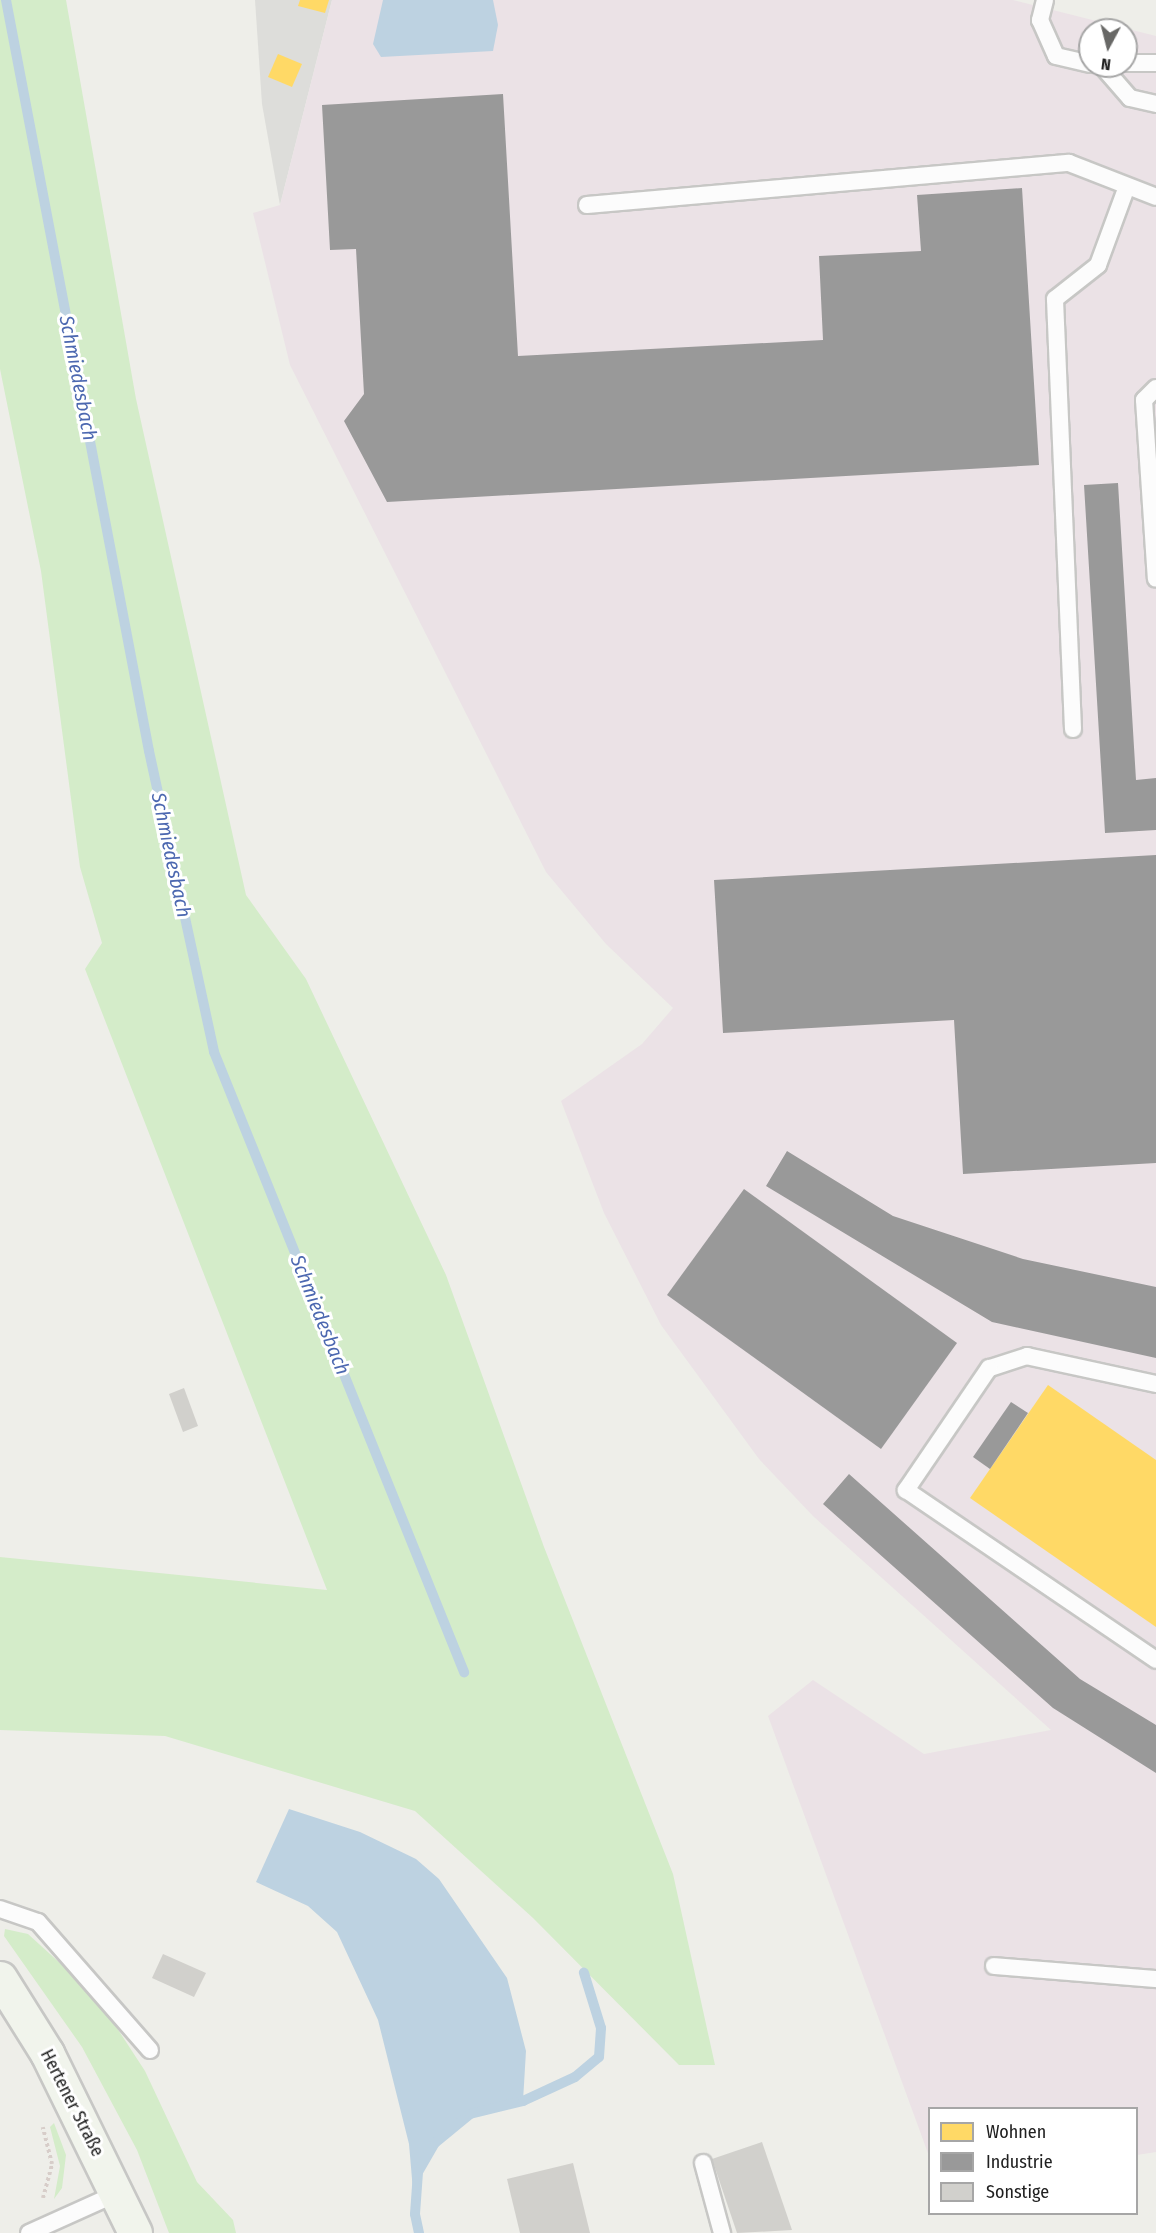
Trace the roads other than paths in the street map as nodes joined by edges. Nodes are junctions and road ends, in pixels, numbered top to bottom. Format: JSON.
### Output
{"nodes":[{"id":1,"x":1045,"y":0,"type":"edge"},
{"id":2,"x":1078,"y":61,"type":"edge"},
{"id":3,"x":1138,"y":63,"type":"edge"},
{"id":4,"x":1156,"y":63,"type":"edge"},
{"id":5,"x":1111,"y":78,"type":"edge"},
{"id":6,"x":1156,"y":104,"type":"edge"},
{"id":7,"x":1126,"y":189,"type":"junction"},
{"id":8,"x":1156,"y":197,"type":"edge"},
{"id":9,"x":587,"y":205,"type":"dead end"},
{"id":10,"x":1156,"y":388,"type":"edge"},
{"id":11,"x":1156,"y":579,"type":"edge"},
{"id":12,"x":1073,"y":729,"type":"dead end"},
{"id":13,"x":1156,"y":1384,"type":"edge"},
{"id":14,"x":1156,"y":1660,"type":"edge"},
{"id":15,"x":0,"y":1909,"type":"edge"},
{"id":16,"x":994,"y":1966,"type":"dead end"},
{"id":17,"x":0,"y":1978,"type":"edge"},
{"id":18,"x":1156,"y":1979,"type":"edge"},
{"id":19,"x":150,"y":2050,"type":"dead end"},
{"id":20,"x":703,"y":2163,"type":"dead end"},
{"id":21,"x":118,"y":2193,"type":"junction"},
{"id":22,"x":47,"y":2230,"type":"edge"},
{"id":23,"x":29,"y":2233,"type":"edge"},
{"id":24,"x":135,"y":2233,"type":"edge"},
{"id":25,"x":722,"y":2233,"type":"edge"}],
"edges":[{"from":1,"to":2,"type":"lane"},
{"from":3,"to":4,"type":"lane"},
{"from":5,"to":6,"type":"lane"},
{"from":7,"to":8,"type":"lane"},
{"from":7,"to":9,"type":"lane"},
{"from":7,"to":12,"type":"lane"},
{"from":10,"to":11,"type":"lane"},
{"from":13,"to":14,"type":"lane"},
{"from":15,"to":19,"type":"lane"},
{"from":16,"to":18,"type":"lane"},
{"from":17,"to":21,"type":"main road","name":"Hertener Straße"},
{"from":20,"to":25,"type":"lane"},
{"from":21,"to":22,"type":"lane"},
{"from":21,"to":24,"type":"main road","name":"Hertener Straße"},
{"from":22,"to":23,"type":"lane"}]}
